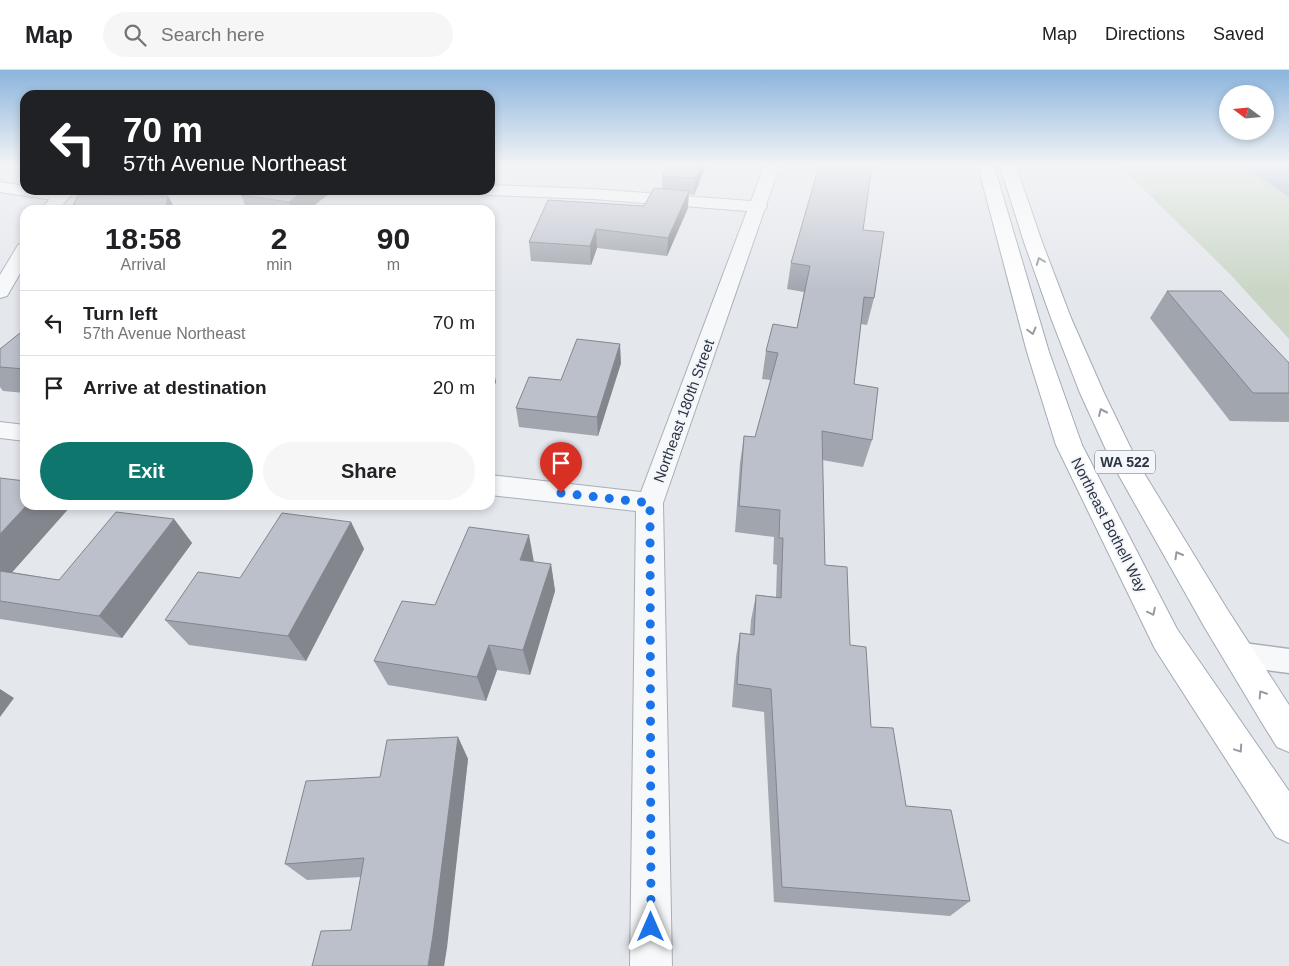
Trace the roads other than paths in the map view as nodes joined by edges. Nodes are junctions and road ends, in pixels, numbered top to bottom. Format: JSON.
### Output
{"nodes":[{"id":1,"x":759,"y":207,"type":"edge"},
{"id":2,"x":998,"y":208,"type":"edge"},
{"id":3,"x":1021,"y":208,"type":"edge"},
{"id":4,"x":20,"y":258,"type":"edge"},
{"id":5,"x":0,"y":292,"type":"edge"},
{"id":6,"x":0,"y":430,"type":"edge"},
{"id":7,"x":20,"y":432,"type":"edge"},
{"id":8,"x":495,"y":486,"type":"edge"},
{"id":9,"x":650,"y":503,"type":"junction"},
{"id":10,"x":1236,"y":654,"type":"junction"},
{"id":11,"x":1289,"y":661,"type":"edge"},
{"id":12,"x":1289,"y":735,"type":"edge"},
{"id":13,"x":1289,"y":824,"type":"edge"},
{"id":14,"x":652,"y":966,"type":"edge"}],
"edges":[{"from":1,"to":9,"type":"street","name":"Northeast 180th Street"},
{"from":2,"to":13,"type":"main road","name":"Northeast Bothell Way","number":"WA 522","one_way":true},
{"from":10,"to":3,"type":"main road","number":"WA 522","one_way":true},
{"from":4,"to":5,"type":"street"},
{"from":6,"to":7,"type":"street"},
{"from":8,"to":9,"type":"street"},
{"from":9,"to":14,"type":"street","name":"Northeast 180th Street"},
{"from":10,"to":11,"type":"lane"},
{"from":12,"to":10,"type":"main road","number":"WA 522","one_way":true}]}
